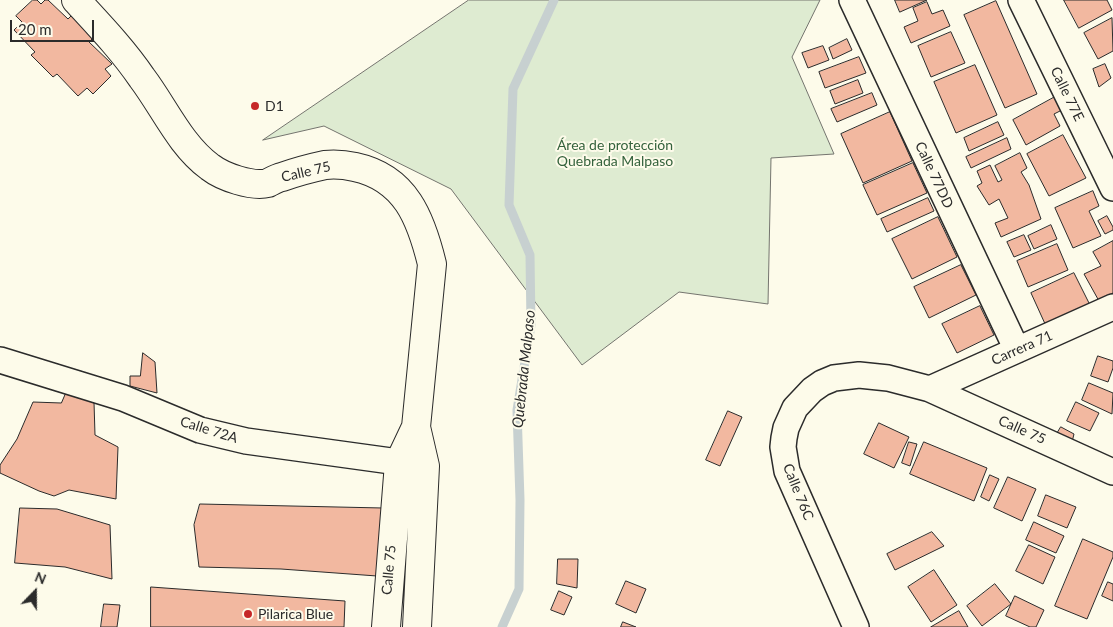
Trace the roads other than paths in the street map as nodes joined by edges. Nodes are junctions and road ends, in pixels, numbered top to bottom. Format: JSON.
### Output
{"nodes":[{"id":1,"x":76,"y":0,"type":"edge"},
{"id":2,"x":852,"y":0,"type":"edge"},
{"id":3,"x":1021,"y":0,"type":"edge"},
{"id":4,"x":1113,"y":188,"type":"edge"},
{"id":5,"x":1113,"y":307,"type":"edge"},
{"id":6,"x":1017,"y":350,"type":"junction"},
{"id":7,"x":0,"y":360,"type":"edge"},
{"id":8,"x":930,"y":389,"type":"junction"},
{"id":9,"x":412,"y":464,"type":"junction"},
{"id":10,"x":1113,"y":472,"type":"edge"},
{"id":11,"x":386,"y":627,"type":"edge"},
{"id":12,"x":417,"y":627,"type":"edge"},
{"id":13,"x":856,"y":627,"type":"edge"}],
"edges":[{"from":1,"to":9,"type":"street","name":"Calle 75"},
{"from":2,"to":6,"type":"street","name":"Calle 77DD"},
{"from":3,"to":4,"type":"street","name":"Calle 77E"},
{"from":5,"to":6,"type":"street","name":"Carrera 71"},
{"from":6,"to":8,"type":"street","name":"Carrera 71"},
{"from":7,"to":9,"type":"street","name":"Calle 72A"},
{"from":8,"to":10,"type":"street","name":"Calle 75"},
{"from":8,"to":13,"type":"street","name":"Calle 76C"},
{"from":9,"to":11,"type":"street","name":"Calle 75"},
{"from":9,"to":12,"type":"street","name":"Calle 75"}]}
